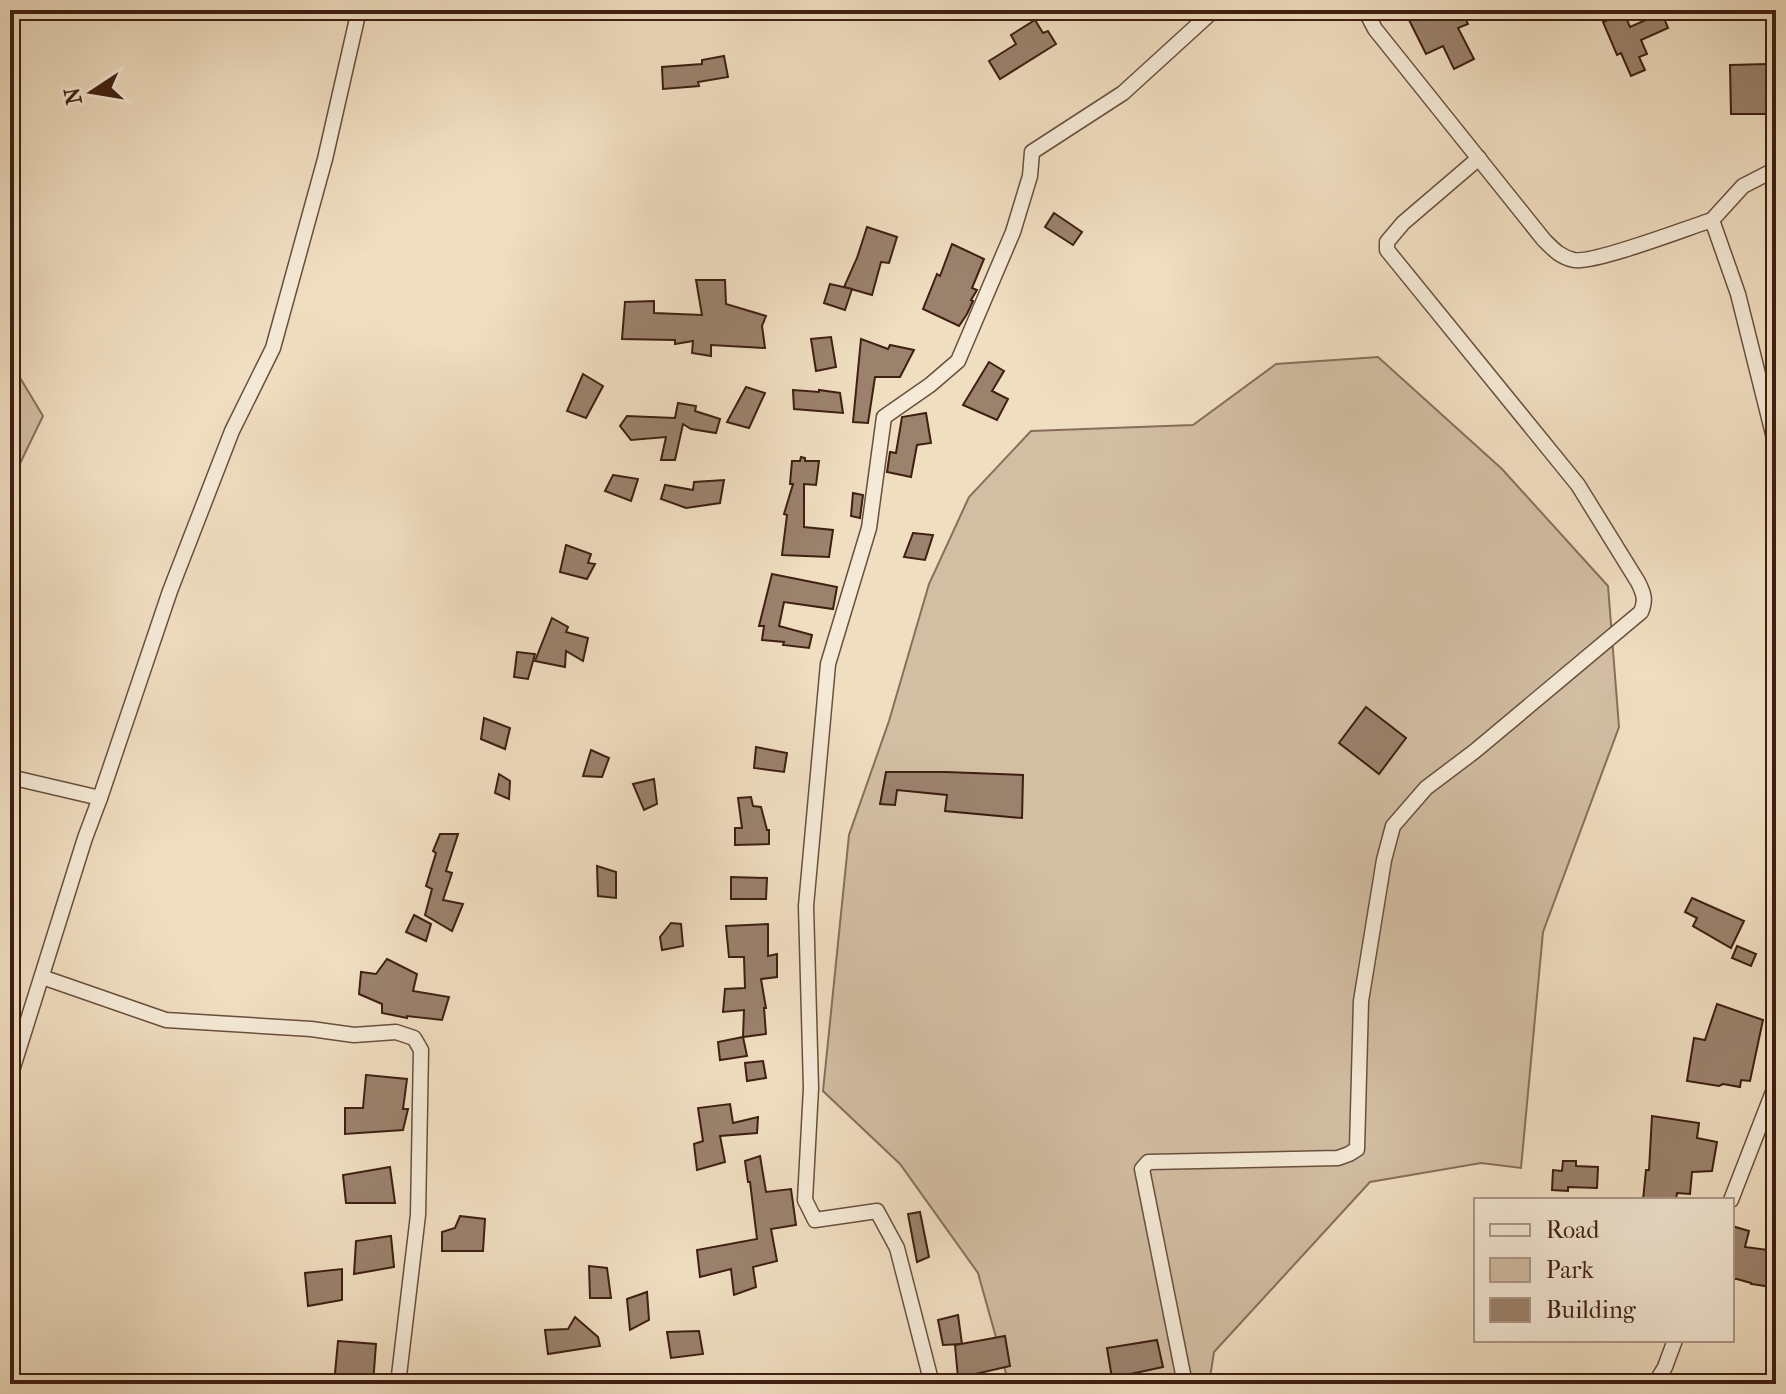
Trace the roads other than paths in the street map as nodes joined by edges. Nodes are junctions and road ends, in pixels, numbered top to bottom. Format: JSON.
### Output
{"nodes":[{"id":1,"x":359,"y":10,"type":"edge"},
{"id":2,"x":1214,"y":10,"type":"edge"},
{"id":3,"x":1365,"y":10,"type":"edge"},
{"id":4,"x":1479,"y":158,"type":"junction"},
{"id":5,"x":1776,"y":169,"type":"edge"},
{"id":6,"x":1712,"y":220,"type":"junction"},
{"id":7,"x":1776,"y":446,"type":"edge"},
{"id":8,"x":10,"y":777,"type":"edge"},
{"id":9,"x":100,"y":798,"type":"junction"},
{"id":10,"x":42,"y":977,"type":"junction"},
{"id":11,"x":10,"y":1077,"type":"edge"},
{"id":12,"x":1776,"y":1084,"type":"edge"},
{"id":13,"x":1732,"y":1198,"type":"edge"},
{"id":14,"x":1674,"y":1342,"type":"edge"},
{"id":15,"x":398,"y":1384,"type":"edge"},
{"id":16,"x":932,"y":1384,"type":"edge"},
{"id":17,"x":1185,"y":1384,"type":"edge"},
{"id":18,"x":1655,"y":1384,"type":"edge"}],
"edges":[{"from":1,"to":9,"type":"street"},
{"from":2,"to":16,"type":"street"},
{"from":3,"to":4,"type":"street"},
{"from":4,"to":6,"type":"street"},
{"from":4,"to":17,"type":"street"},
{"from":5,"to":6,"type":"street"},
{"from":6,"to":7,"type":"street"},
{"from":8,"to":9,"type":"street"},
{"from":9,"to":10,"type":"street"},
{"from":10,"to":11,"type":"street"},
{"from":10,"to":15,"type":"street"},
{"from":12,"to":13,"type":"street"},
{"from":14,"to":18,"type":"street"}]}
